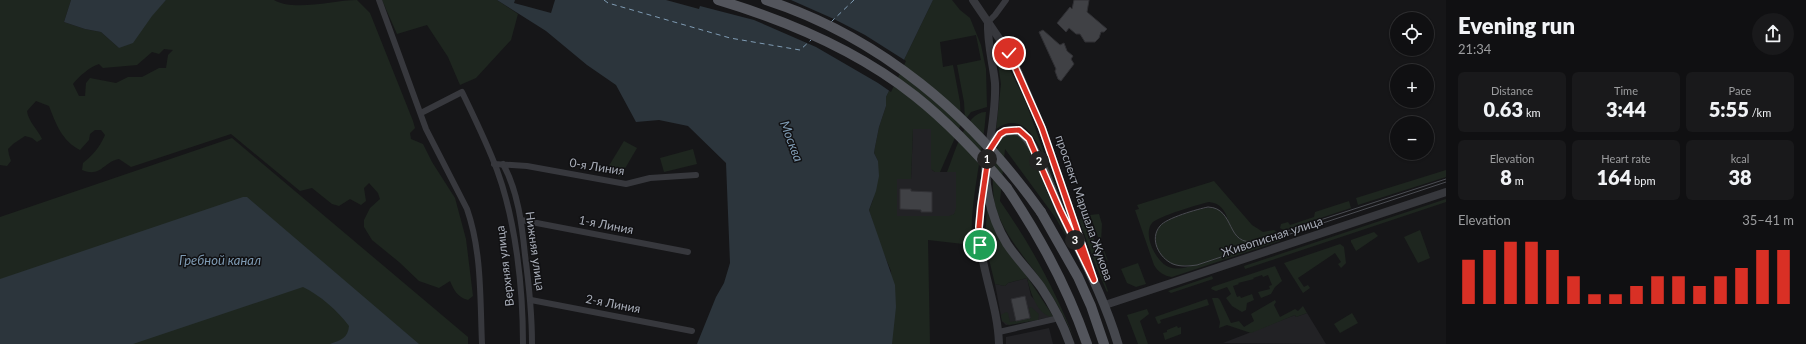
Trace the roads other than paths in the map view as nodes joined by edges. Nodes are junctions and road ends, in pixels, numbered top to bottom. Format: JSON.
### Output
{"nodes":[{"id":1,"x":379,"y":0,"type":"edge"},
{"id":2,"x":718,"y":0,"type":"edge"},
{"id":3,"x":766,"y":0,"type":"edge"},
{"id":4,"x":973,"y":0,"type":"edge"},
{"id":5,"x":1006,"y":0,"type":"edge"},
{"id":6,"x":988,"y":22,"type":"junction"},
{"id":7,"x":421,"y":113,"type":"junction"},
{"id":8,"x":989,"y":151,"type":"junction"},
{"id":9,"x":494,"y":164,"type":"junction"},
{"id":10,"x":503,"y":164,"type":"junction"},
{"id":11,"x":696,"y":175,"type":"dead end"},
{"id":12,"x":985,"y":176,"type":"junction"},
{"id":13,"x":1446,"y":192,"type":"edge"},
{"id":14,"x":521,"y":220,"type":"junction"},
{"id":15,"x":688,"y":252,"type":"dead end"},
{"id":16,"x":1094,"y":280,"type":"junction"},
{"id":17,"x":531,"y":300,"type":"junction"},
{"id":18,"x":1105,"y":305,"type":"junction"},
{"id":19,"x":1059,"y":318,"type":"junction"},
{"id":20,"x":692,"y":330,"type":"dead end"},
{"id":21,"x":999,"y":332,"type":"junction"},
{"id":22,"x":482,"y":344,"type":"edge"},
{"id":23,"x":523,"y":344,"type":"edge"},
{"id":24,"x":532,"y":344,"type":"edge"},
{"id":25,"x":999,"y":344,"type":"edge"},
{"id":26,"x":1070,"y":344,"type":"edge"},
{"id":27,"x":1087,"y":344,"type":"edge"},
{"id":28,"x":1104,"y":344,"type":"edge"},
{"id":29,"x":1118,"y":344,"type":"edge"}],
"edges":[{"from":1,"to":7,"type":"street"},
{"from":2,"to":27,"type":"main road","bridge":true},
{"from":3,"to":28,"type":"main road","bridge":true},
{"from":4,"to":6,"type":"street","name":"проспект Маршала Жукова"},
{"from":5,"to":6,"type":"street"},
{"from":6,"to":8,"type":"street"},
{"from":6,"to":16,"type":"street","name":"проспект Маршала Жукова"},
{"from":7,"to":9,"type":"street","name":"Верхняя улица"},
{"from":7,"to":22,"type":"street"},
{"from":8,"to":12,"type":"main road"},
{"from":8,"to":16,"type":"main road"},
{"from":9,"to":10,"type":"street","name":"0-я Линия"},
{"from":9,"to":23,"type":"street","name":"Верхняя улица"},
{"from":10,"to":11,"type":"street","name":"0-я Линия"},
{"from":10,"to":14,"type":"street","name":"Нижняя улица"},
{"from":12,"to":19,"type":"main road"},
{"from":12,"to":21,"type":"street"},
{"from":13,"to":18,"type":"street","name":"Живописная улица"},
{"from":14,"to":15,"type":"street","name":"1-я Линия"},
{"from":14,"to":17,"type":"street","name":"Нижняя улица"},
{"from":16,"to":18,"type":"main road","name":"проспект Маршала Жукова"},
{"from":17,"to":20,"type":"street","name":"2-я Линия"},
{"from":17,"to":24,"type":"street","name":"Нижняя улица"},
{"from":18,"to":29,"type":"main road","name":"проспект Маршала Жукова"},
{"from":19,"to":21,"type":"street"},
{"from":19,"to":26,"type":"main road"},
{"from":21,"to":25,"type":"street"}]}
